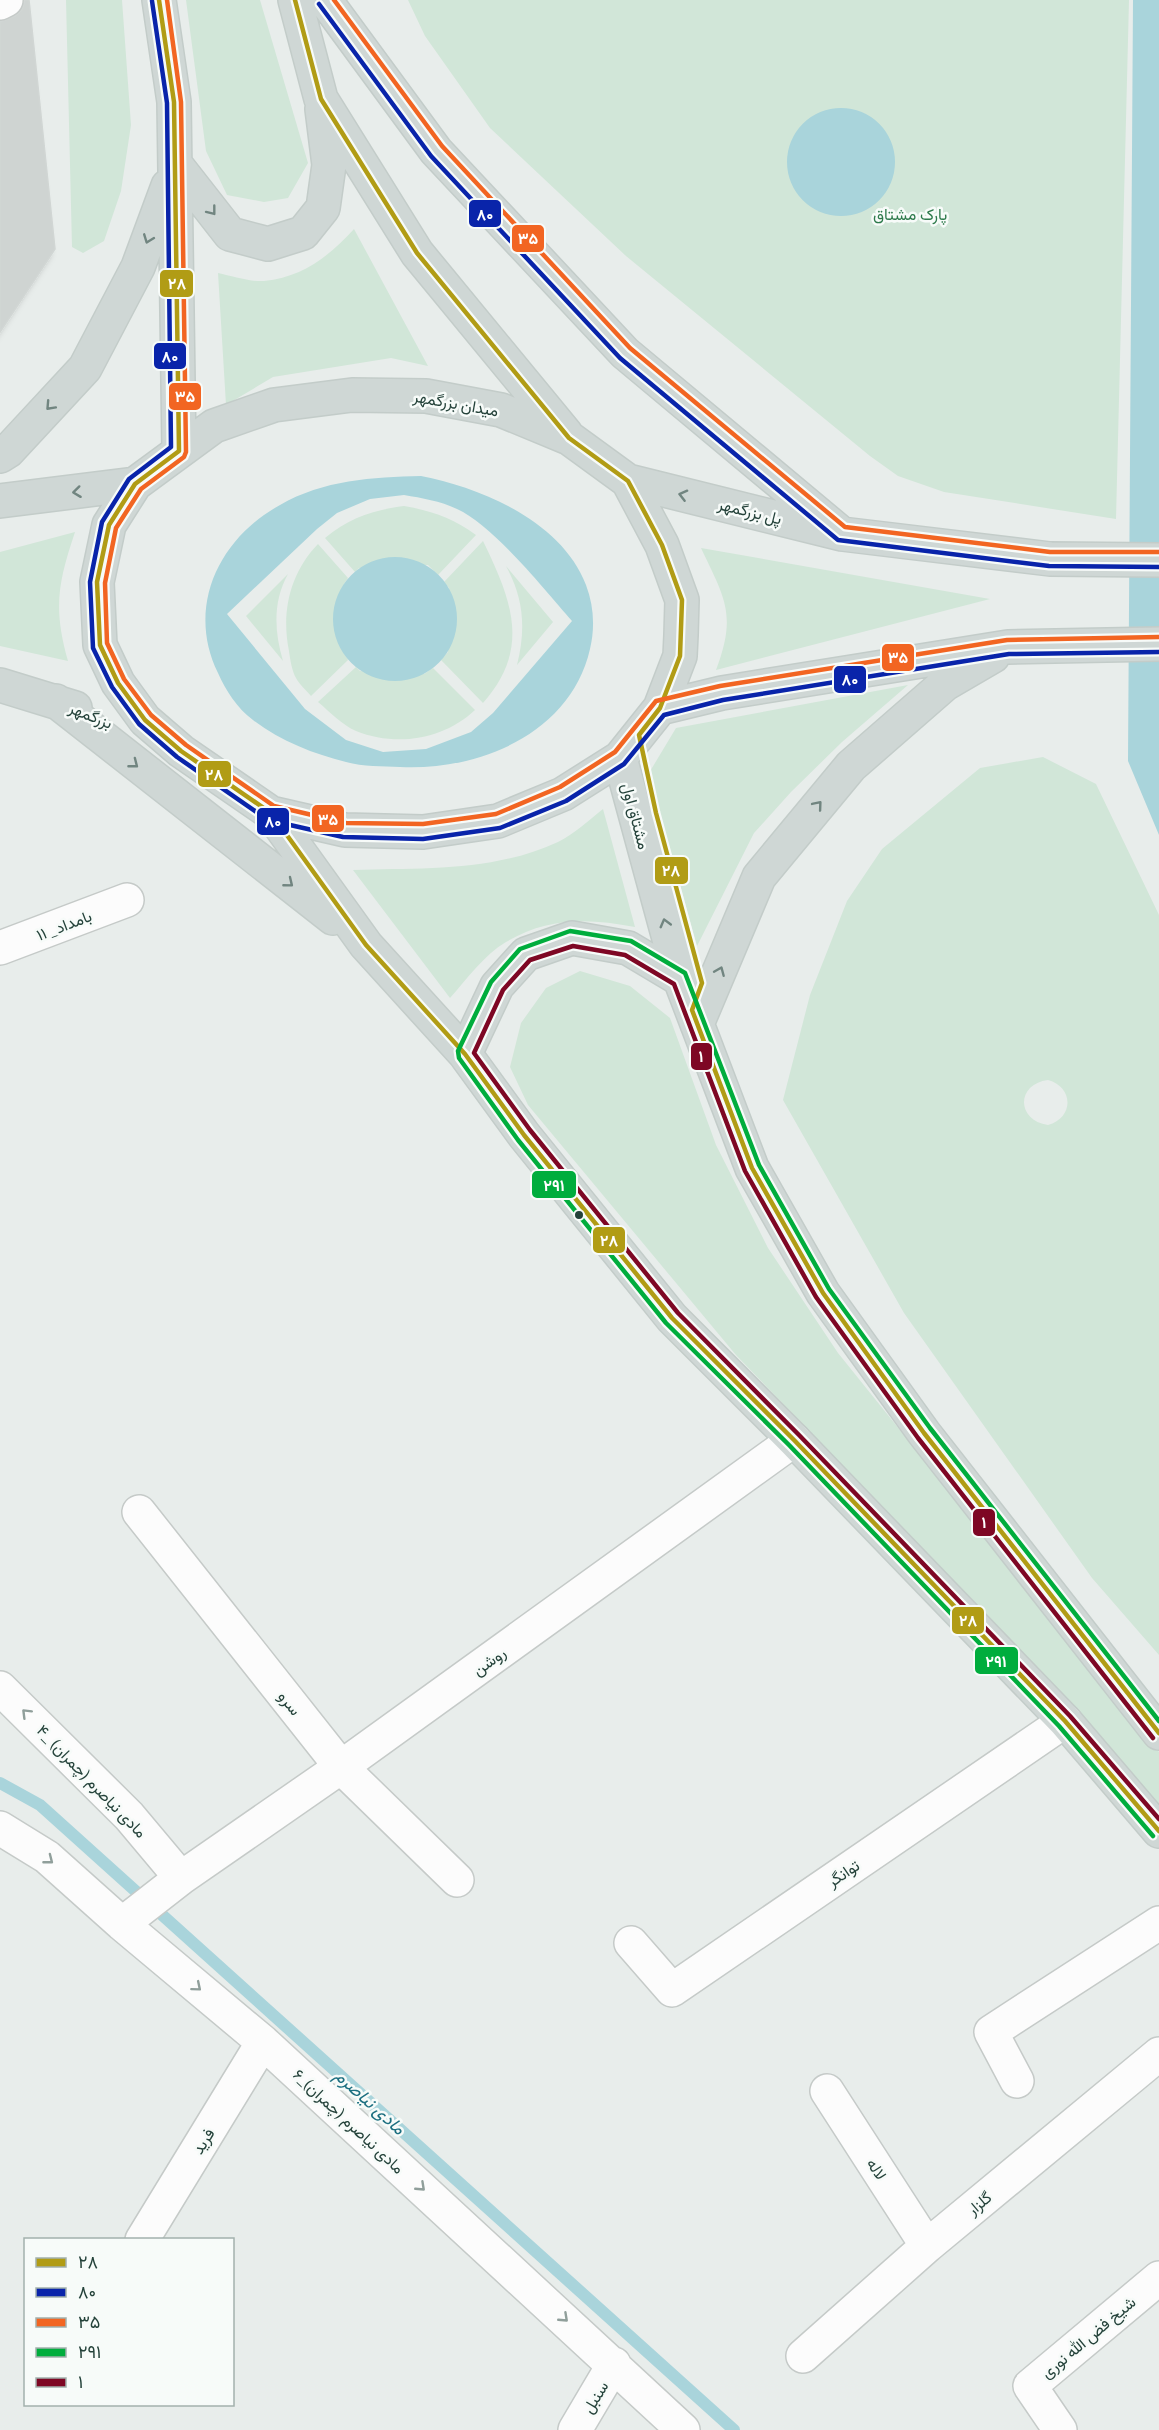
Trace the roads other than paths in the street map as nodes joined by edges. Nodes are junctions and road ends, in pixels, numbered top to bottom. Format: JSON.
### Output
{"nodes":[{"id":1,"x":6,"y":0,"type":"edge"},
{"id":2,"x":159,"y":0,"type":"edge"},
{"id":3,"x":295,"y":0,"type":"edge"},
{"id":4,"x":325,"y":0,"type":"edge"},
{"id":5,"x":0,"y":3,"type":"edge"},
{"id":6,"x":321,"y":99,"type":"junction"},
{"id":7,"x":176,"y":165,"type":"junction"},
{"id":8,"x":569,"y":438,"type":"junction"},
{"id":9,"x":179,"y":451,"type":"junction"},
{"id":10,"x":0,"y":456,"type":"edge"},
{"id":11,"x":628,"y":481,"type":"junction"},
{"id":12,"x":135,"y":484,"type":"junction"},
{"id":13,"x":0,"y":501,"type":"edge"},
{"id":14,"x":842,"y":534,"type":"junction"},
{"id":15,"x":1159,"y":560,"type":"edge"},
{"id":16,"x":1159,"y":644,"type":"edge"},
{"id":17,"x":1008,"y":647,"type":"junction"},
{"id":18,"x":0,"y":685,"type":"edge"},
{"id":19,"x":56,"y":701,"type":"junction"},
{"id":20,"x":660,"y":708,"type":"junction"},
{"id":21,"x":181,"y":751,"type":"junction"},
{"id":22,"x":620,"y":758,"type":"junction"},
{"id":23,"x":271,"y":813,"type":"junction"},
{"id":24,"x":126,"y":900,"type":"dead end"},
{"id":25,"x":366,"y":945,"type":"junction"},
{"id":26,"x":0,"y":948,"type":"edge"},
{"id":27,"x":680,"y":980,"type":"junction"},
{"id":28,"x":697,"y":1024,"type":"junction"},
{"id":29,"x":465,"y":1054,"type":"junction"},
{"id":30,"x":794,"y":1440,"type":"junction"},
{"id":31,"x":139,"y":1512,"type":"dead end"},
{"id":32,"x":0,"y":1688,"type":"edge"},
{"id":33,"x":1065,"y":1721,"type":"junction"},
{"id":34,"x":1159,"y":1733,"type":"edge"},
{"id":35,"x":341,"y":1767,"type":"junction"},
{"id":36,"x":0,"y":1828,"type":"edge"},
{"id":37,"x":1159,"y":1831,"type":"edge"},
{"id":38,"x":181,"y":1878,"type":"junction"},
{"id":39,"x":457,"y":1880,"type":"dead end"},
{"id":40,"x":1159,"y":1923,"type":"edge"},
{"id":41,"x":122,"y":1924,"type":"junction"},
{"id":42,"x":631,"y":1943,"type":"dead end"},
{"id":43,"x":263,"y":2043,"type":"junction"},
{"id":44,"x":1159,"y":2054,"type":"edge"},
{"id":45,"x":1017,"y":2081,"type":"dead end"},
{"id":46,"x":827,"y":2091,"type":"dead end"},
{"id":47,"x":143,"y":2238,"type":"edge"},
{"id":48,"x":927,"y":2246,"type":"junction"},
{"id":49,"x":1159,"y":2278,"type":"edge"},
{"id":50,"x":803,"y":2356,"type":"dead end"},
{"id":51,"x":614,"y":2364,"type":"junction"},
{"id":52,"x":575,"y":2430,"type":"edge"},
{"id":53,"x":683,"y":2430,"type":"edge"},
{"id":54,"x":1060,"y":2430,"type":"edge"}],
"edges":[{"from":1,"to":5,"type":"street"},
{"from":2,"to":7,"type":"main road"},
{"from":3,"to":6,"type":"main road"},
{"from":4,"to":14,"type":"main road"},
{"from":7,"to":6,"type":"main road","one_way":true},
{"from":6,"to":8,"type":"main road"},
{"from":7,"to":9,"type":"main road"},
{"from":7,"to":10,"type":"main road","one_way":true},
{"from":8,"to":9,"type":"main road","name":"میدان بزرگمهر"},
{"from":8,"to":11,"type":"main road","name":"میدان بزرگمهر"},
{"from":9,"to":12,"type":"main road","name":"میدان بزرگمهر"},
{"from":14,"to":11,"type":"main road","name":"پل بزرگمهر","one_way":true},
{"from":11,"to":20,"type":"main road","name":"میدان بزرگمهر"},
{"from":12,"to":13,"type":"main road","one_way":true},
{"from":12,"to":21,"type":"main road","name":"میدان بزرگمهر"},
{"from":14,"to":15,"type":"main road","name":"پل بزرگمهر"},
{"from":16,"to":17,"type":"main road"},
{"from":17,"to":20,"type":"main road"},
{"from":28,"to":17,"type":"main road","one_way":true},
{"from":18,"to":19,"type":"main road","name":"بزرگمهر"},
{"from":19,"to":21,"type":"main road","name":"بزرگمهر"},
{"from":19,"to":25,"type":"main road","one_way":true},
{"from":20,"to":22,"type":"main road","name":"میدان بزرگمهر"},
{"from":21,"to":23,"type":"main road","name":"میدان بزرگمهر"},
{"from":22,"to":23,"type":"main road","name":"میدان بزرگمهر"},
{"from":27,"to":22,"type":"main road","name":"مشتاق اول","one_way":true},
{"from":23,"to":25,"type":"main road"},
{"from":24,"to":26,"type":"street","name":"۱۱ _بامداد"},
{"from":25,"to":29,"type":"main road"},
{"from":27,"to":28,"type":"main road","name":"مشتاق اول"},
{"from":27,"to":29,"type":"main road"},
{"from":28,"to":34,"type":"main road","name":"مشتاق اول"},
{"from":29,"to":30,"type":"main road"},
{"from":30,"to":33,"type":"main road"},
{"from":30,"to":35,"type":"street","name":"روشن"},
{"from":31,"to":35,"type":"street","name":"سرو"},
{"from":38,"to":32,"type":"street","name":"۴_ مادی نیاصرم (چمران)","one_way":true},
{"from":33,"to":37,"type":"main road"},
{"from":33,"to":42,"type":"street","name":"توانگر"},
{"from":35,"to":38,"type":"street","name":"روشن"},
{"from":35,"to":39,"type":"street","name":"سرو"},
{"from":36,"to":41,"type":"street","name":"۶_مادی نیاصرم (چمران)","one_way":true},
{"from":38,"to":41,"type":"street","name":"روشن"},
{"from":40,"to":45,"type":"street"},
{"from":41,"to":43,"type":"street","name":"۶_مادی نیاصرم (چمران)","one_way":true},
{"from":43,"to":47,"type":"street","name":"فرید"},
{"from":43,"to":51,"type":"street","name":"۶_مادی نیاصرم (چمران)","one_way":true},
{"from":44,"to":48,"type":"street","name":"گلزار"},
{"from":46,"to":48,"type":"street","name":"لاله"},
{"from":48,"to":50,"type":"street","name":"گلزار"},
{"from":49,"to":54,"type":"street","name":"شیخ فض الله نوری"},
{"from":51,"to":52,"type":"street","name":"سنبل"},
{"from":51,"to":53,"type":"street","name":"۶_مادی نیاصرم (چمران)"}]}
